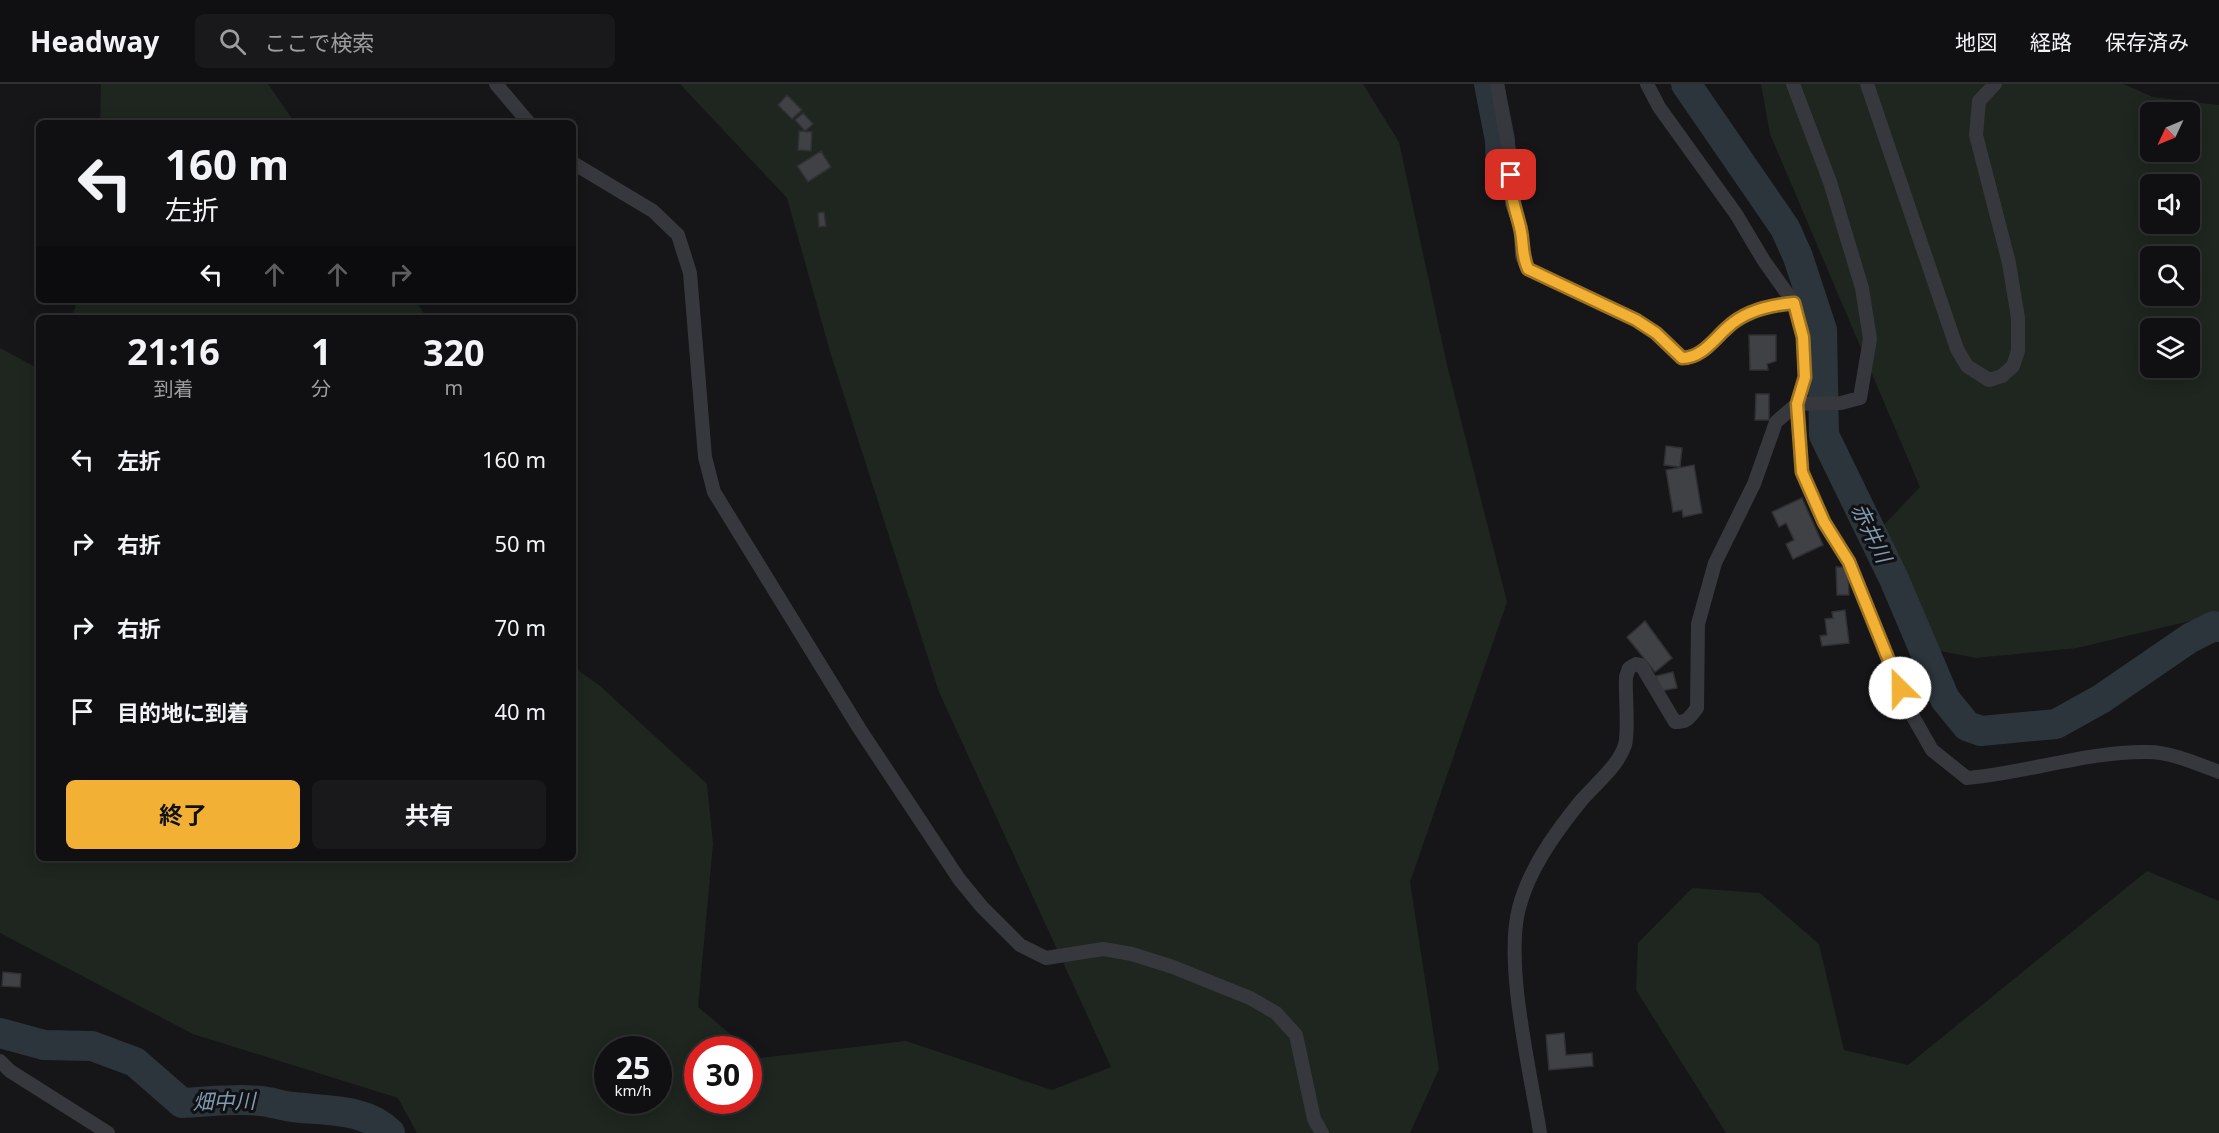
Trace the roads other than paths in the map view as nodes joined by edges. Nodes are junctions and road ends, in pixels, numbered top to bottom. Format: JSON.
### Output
{"nodes":[{"id":1,"x":496,"y":84,"type":"edge"},
{"id":2,"x":1497,"y":84,"type":"edge"},
{"id":3,"x":1647,"y":84,"type":"edge"},
{"id":4,"x":1793,"y":84,"type":"edge"},
{"id":5,"x":1867,"y":84,"type":"edge"},
{"id":6,"x":1995,"y":84,"type":"edge"},
{"id":7,"x":526,"y":120,"type":"edge"},
{"id":8,"x":576,"y":165,"type":"edge"},
{"id":9,"x":1794,"y":303,"type":"junction"},
{"id":10,"x":1803,"y":404,"type":"junction"},
{"id":11,"x":2219,"y":772,"type":"edge"},
{"id":12,"x":0,"y":1062,"type":"edge"},
{"id":13,"x":108,"y":1133,"type":"edge"},
{"id":14,"x":1322,"y":1133,"type":"edge"},
{"id":15,"x":1540,"y":1133,"type":"edge"}],
"edges":[{"from":1,"to":7,"type":"street"},
{"from":2,"to":9,"type":"street"},
{"from":3,"to":9,"type":"street"},
{"from":4,"to":10,"type":"street"},
{"from":5,"to":6,"type":"street"},
{"from":8,"to":14,"type":"street"},
{"from":9,"to":10,"type":"street"},
{"from":10,"to":11,"type":"street"},
{"from":10,"to":15,"type":"street"},
{"from":12,"to":13,"type":"street"}]}
